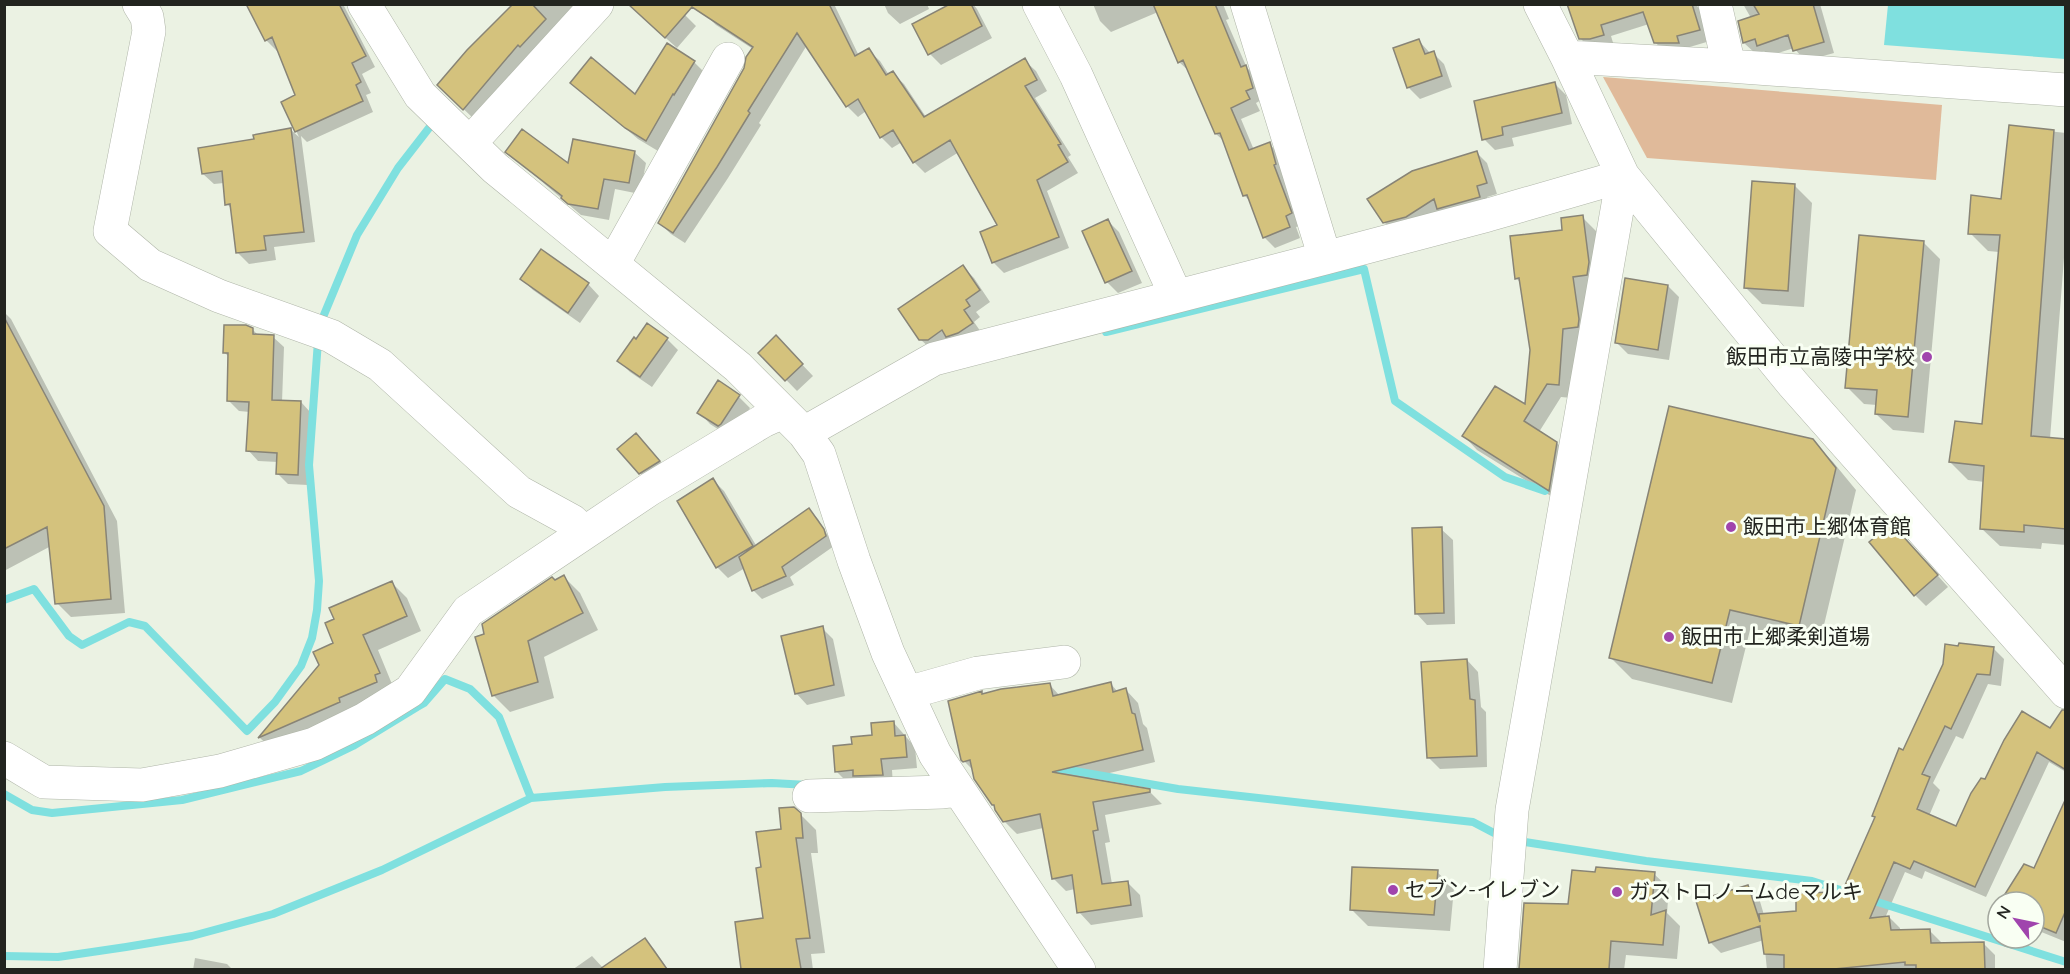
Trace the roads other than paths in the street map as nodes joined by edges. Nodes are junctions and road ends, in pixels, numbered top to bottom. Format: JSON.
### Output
{"nodes":[{"id":1,"x":139,"y":4,"type":"edge"},
{"id":2,"x":364,"y":4,"type":"edge"},
{"id":3,"x":597,"y":4,"type":"edge"},
{"id":4,"x":1039,"y":4,"type":"edge"},
{"id":5,"x":1246,"y":4,"type":"edge"},
{"id":6,"x":1540,"y":4,"type":"edge"},
{"id":7,"x":1715,"y":4,"type":"edge"},
{"id":8,"x":1567,"y":57,"type":"junction"},
{"id":9,"x":728,"y":59,"type":"dead end"},
{"id":10,"x":1729,"y":66,"type":"junction"},
{"id":11,"x":2066,"y":90,"type":"edge"},
{"id":12,"x":470,"y":143,"type":"junction"},
{"id":13,"x":1623,"y":176,"type":"junction"},
{"id":14,"x":1325,"y":258,"type":"junction"},
{"id":15,"x":613,"y":264,"type":"junction"},
{"id":16,"x":1176,"y":296,"type":"junction"},
{"id":17,"x":794,"y":423,"type":"junction"},
{"id":18,"x":584,"y":532,"type":"junction"},
{"id":19,"x":1064,"y":662,"type":"dead end"},
{"id":20,"x":2061,"y":682,"type":"edge"},
{"id":21,"x":907,"y":693,"type":"junction"},
{"id":22,"x":4,"y":758,"type":"edge"},
{"id":23,"x":959,"y":790,"type":"junction"},
{"id":24,"x":809,"y":796,"type":"dead end"},
{"id":25,"x":1079,"y":969,"type":"edge"},
{"id":26,"x":1500,"y":969,"type":"edge"}],
"edges":[{"from":1,"to":18,"type":"street"},
{"from":2,"to":12,"type":"street"},
{"from":3,"to":12,"type":"street"},
{"from":4,"to":16,"type":"street"},
{"from":5,"to":14,"type":"street"},
{"from":6,"to":8,"type":"street"},
{"from":7,"to":10,"type":"street"},
{"from":8,"to":10,"type":"street"},
{"from":8,"to":13,"type":"street"},
{"from":9,"to":15,"type":"street"},
{"from":10,"to":11,"type":"street"},
{"from":12,"to":15,"type":"street"},
{"from":13,"to":14,"type":"street"},
{"from":13,"to":20,"type":"street"},
{"from":13,"to":26,"type":"street"},
{"from":14,"to":16,"type":"street"},
{"from":15,"to":17,"type":"street"},
{"from":16,"to":17,"type":"street"},
{"from":17,"to":18,"type":"street"},
{"from":17,"to":21,"type":"street"},
{"from":18,"to":22,"type":"street"},
{"from":19,"to":21,"type":"street"},
{"from":21,"to":23,"type":"street"},
{"from":23,"to":24,"type":"street"},
{"from":23,"to":25,"type":"street"}]}
